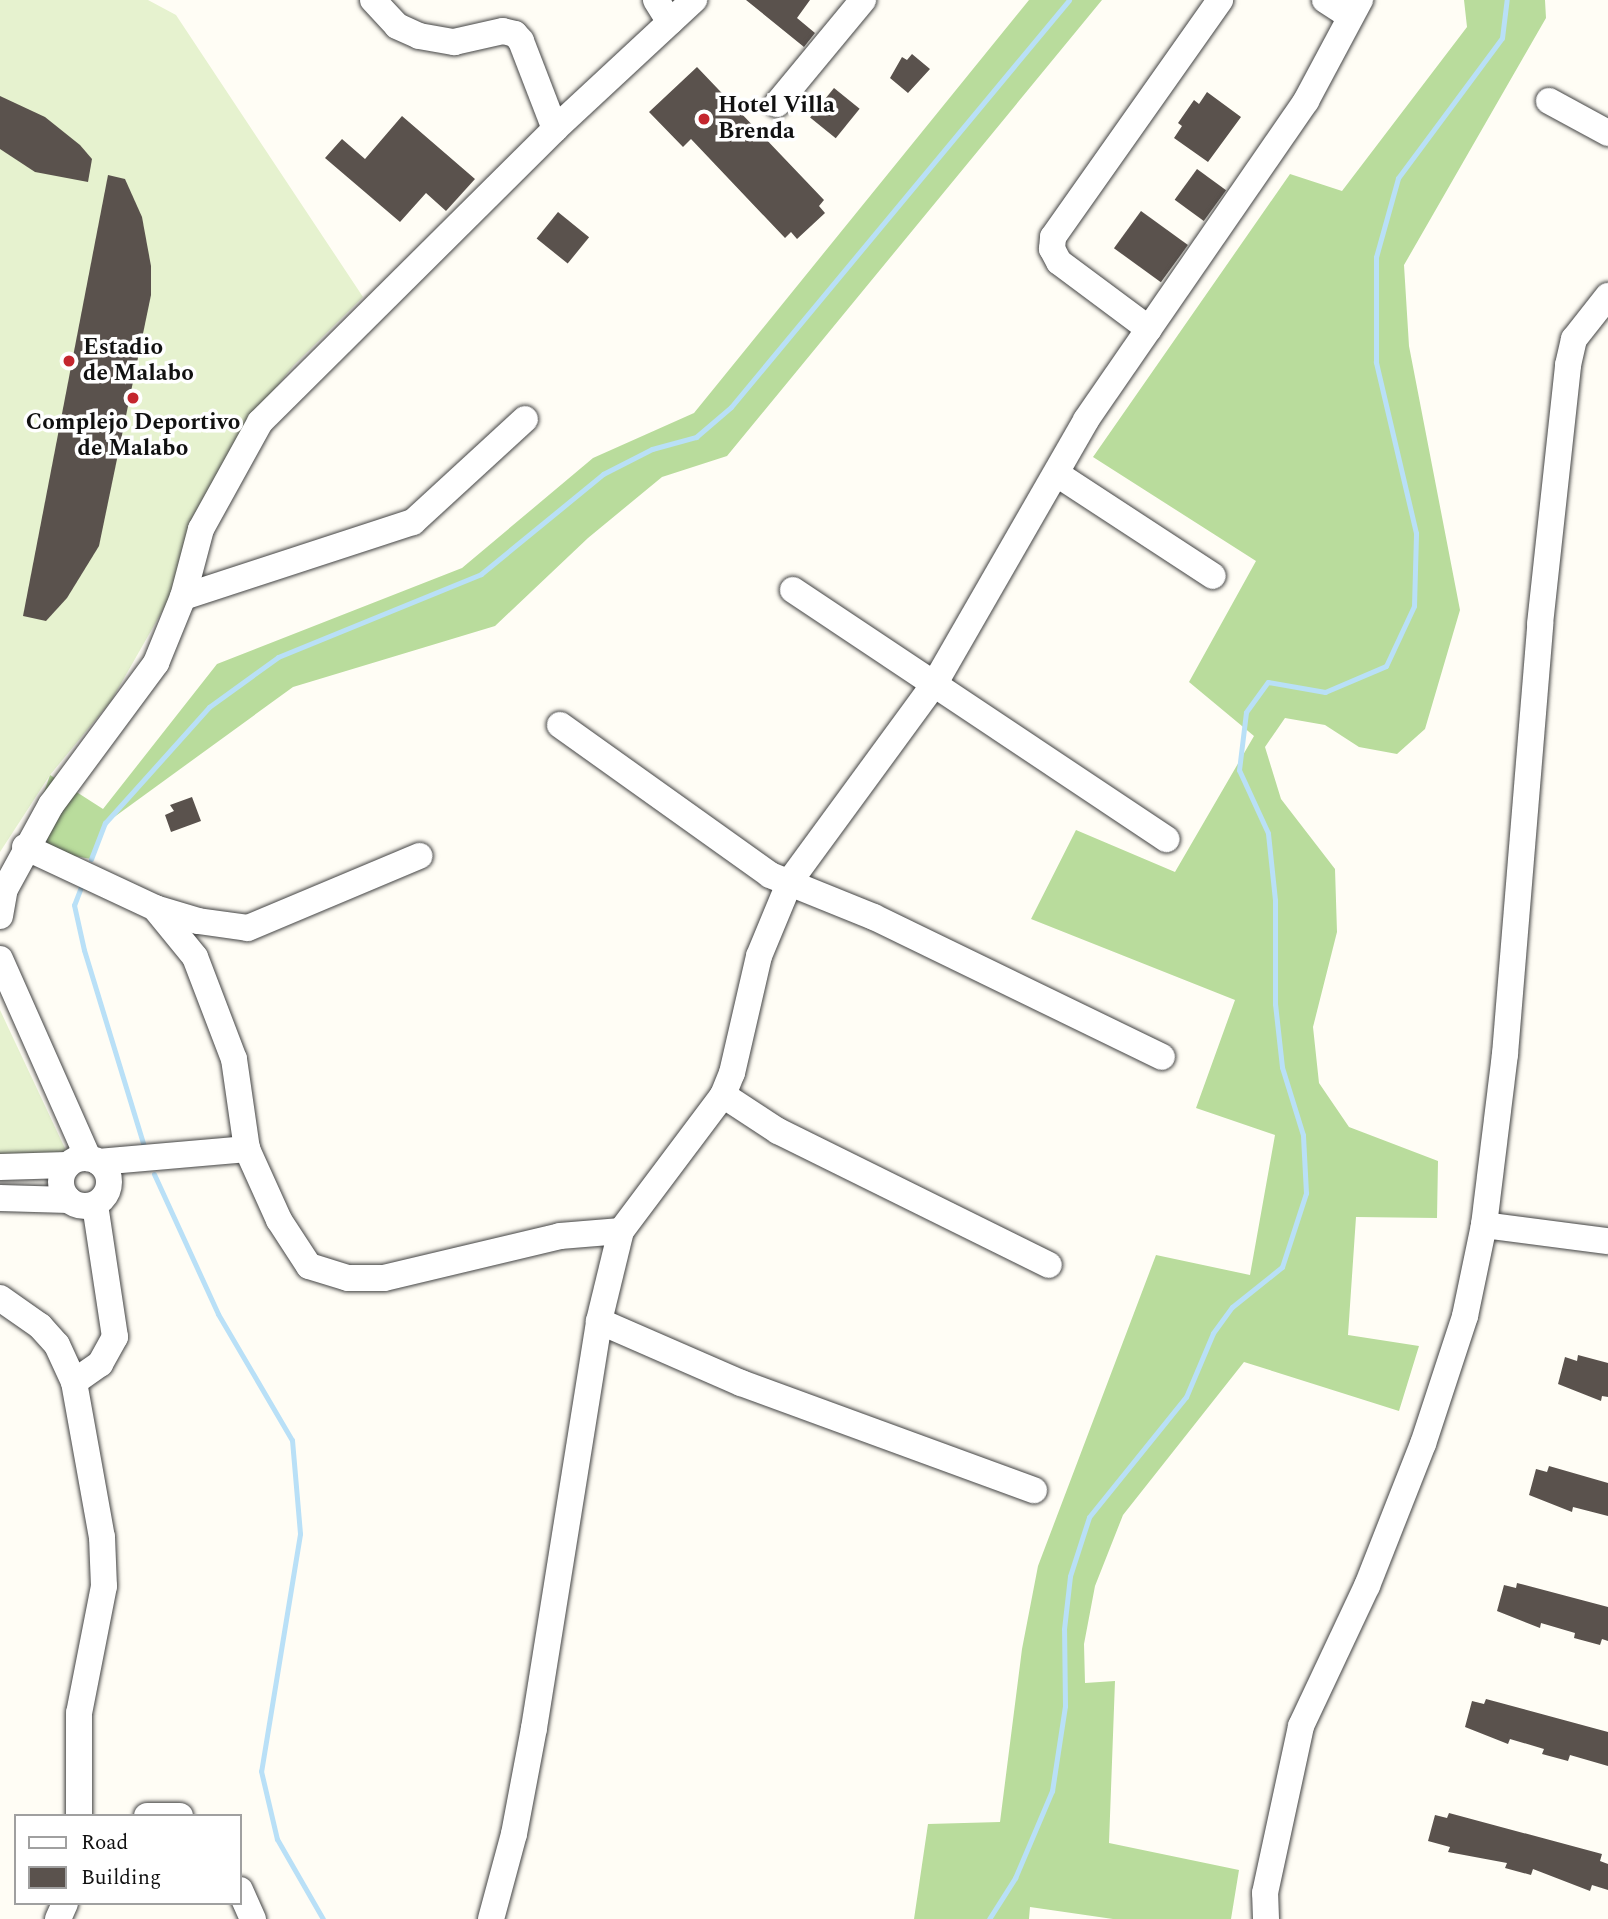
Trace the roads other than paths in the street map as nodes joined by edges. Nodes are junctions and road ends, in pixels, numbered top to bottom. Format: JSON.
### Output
{"nodes":[{"id":1,"x":373,"y":0,"type":"edge"},
{"id":2,"x":656,"y":0,"type":"edge"},
{"id":3,"x":694,"y":0,"type":"edge"},
{"id":4,"x":863,"y":0,"type":"edge"},
{"id":5,"x":1220,"y":0,"type":"edge"},
{"id":6,"x":1325,"y":0,"type":"edge"},
{"id":7,"x":1355,"y":8,"type":"edge"},
{"id":8,"x":670,"y":23,"type":"junction"},
{"id":9,"x":1549,"y":101,"type":"dead end"},
{"id":10,"x":777,"y":104,"type":"dead end"},
{"id":11,"x":555,"y":129,"type":"junction"},
{"id":12,"x":1608,"y":133,"type":"edge"},
{"id":13,"x":1608,"y":296,"type":"edge"},
{"id":14,"x":1149,"y":329,"type":"junction"},
{"id":15,"x":525,"y":419,"type":"dead end"},
{"id":16,"x":1057,"y":474,"type":"junction"},
{"id":17,"x":1213,"y":576,"type":"dead end"},
{"id":18,"x":793,"y":590,"type":"dead end"},
{"id":19,"x":183,"y":597,"type":"junction"},
{"id":20,"x":935,"y":683,"type":"junction"},
{"id":21,"x":560,"y":725,"type":"dead end"},
{"id":22,"x":1167,"y":839,"type":"dead end"},
{"id":23,"x":25,"y":847,"type":"junction"},
{"id":24,"x":419,"y":856,"type":"dead end"},
{"id":25,"x":790,"y":881,"type":"junction"},
{"id":26,"x":155,"y":908,"type":"junction"},
{"id":27,"x":0,"y":916,"type":"edge"},
{"id":28,"x":0,"y":959,"type":"edge"},
{"id":29,"x":1162,"y":1057,"type":"dead end"},
{"id":30,"x":723,"y":1095,"type":"junction"},
{"id":31,"x":247,"y":1149,"type":"junction"},
{"id":32,"x":84,"y":1162,"type":"junction"},
{"id":33,"x":0,"y":1167,"type":"edge"},
{"id":34,"x":0,"y":1198,"type":"edge"},
{"id":35,"x":69,"y":1200,"type":"junction"},
{"id":36,"x":95,"y":1204,"type":"junction"},
{"id":37,"x":1484,"y":1225,"type":"junction"},
{"id":38,"x":621,"y":1231,"type":"junction"},
{"id":39,"x":1608,"y":1241,"type":"edge"},
{"id":40,"x":1049,"y":1265,"type":"dead end"},
{"id":41,"x":0,"y":1298,"type":"edge"},
{"id":42,"x":599,"y":1321,"type":"junction"},
{"id":43,"x":74,"y":1382,"type":"junction"},
{"id":44,"x":1034,"y":1490,"type":"dead end"},
{"id":45,"x":79,"y":1814,"type":"edge"},
{"id":46,"x":242,"y":1895,"type":"edge"},
{"id":47,"x":253,"y":1919,"type":"edge"},
{"id":48,"x":491,"y":1919,"type":"edge"},
{"id":49,"x":1266,"y":1919,"type":"edge"}],
"edges":[{"from":1,"to":11,"type":"street"},
{"from":2,"to":8,"type":"street"},
{"from":3,"to":8,"type":"street"},
{"from":4,"to":10,"type":"street"},
{"from":5,"to":14,"type":"street"},
{"from":6,"to":7,"type":"street"},
{"from":7,"to":14,"type":"street"},
{"from":8,"to":11,"type":"street"},
{"from":9,"to":12,"type":"street"},
{"from":11,"to":19,"type":"street"},
{"from":13,"to":37,"type":"street"},
{"from":14,"to":16,"type":"street"},
{"from":15,"to":19,"type":"street"},
{"from":16,"to":17,"type":"street"},
{"from":16,"to":20,"type":"street"},
{"from":18,"to":20,"type":"street"},
{"from":19,"to":23,"type":"street"},
{"from":20,"to":22,"type":"street"},
{"from":20,"to":25,"type":"street"},
{"from":21,"to":25,"type":"street"},
{"from":23,"to":26,"type":"street"},
{"from":23,"to":27,"type":"street"},
{"from":24,"to":26,"type":"street"},
{"from":25,"to":29,"type":"street"},
{"from":25,"to":30,"type":"street"},
{"from":26,"to":31,"type":"street"},
{"from":28,"to":32,"type":"street"},
{"from":30,"to":38,"type":"street"},
{"from":30,"to":40,"type":"street"},
{"from":31,"to":32,"type":"street"},
{"from":31,"to":38,"type":"street"},
{"from":32,"to":33,"type":"street"},
{"from":32,"to":35,"type":"street"},
{"from":32,"to":36,"type":"street"},
{"from":34,"to":35,"type":"street"},
{"from":35,"to":36,"type":"street"},
{"from":36,"to":43,"type":"street"},
{"from":37,"to":39,"type":"street"},
{"from":37,"to":49,"type":"street"},
{"from":38,"to":42,"type":"street"},
{"from":41,"to":43,"type":"street"},
{"from":42,"to":44,"type":"street"},
{"from":42,"to":48,"type":"street"},
{"from":43,"to":45,"type":"street"},
{"from":46,"to":47,"type":"street"}]}
